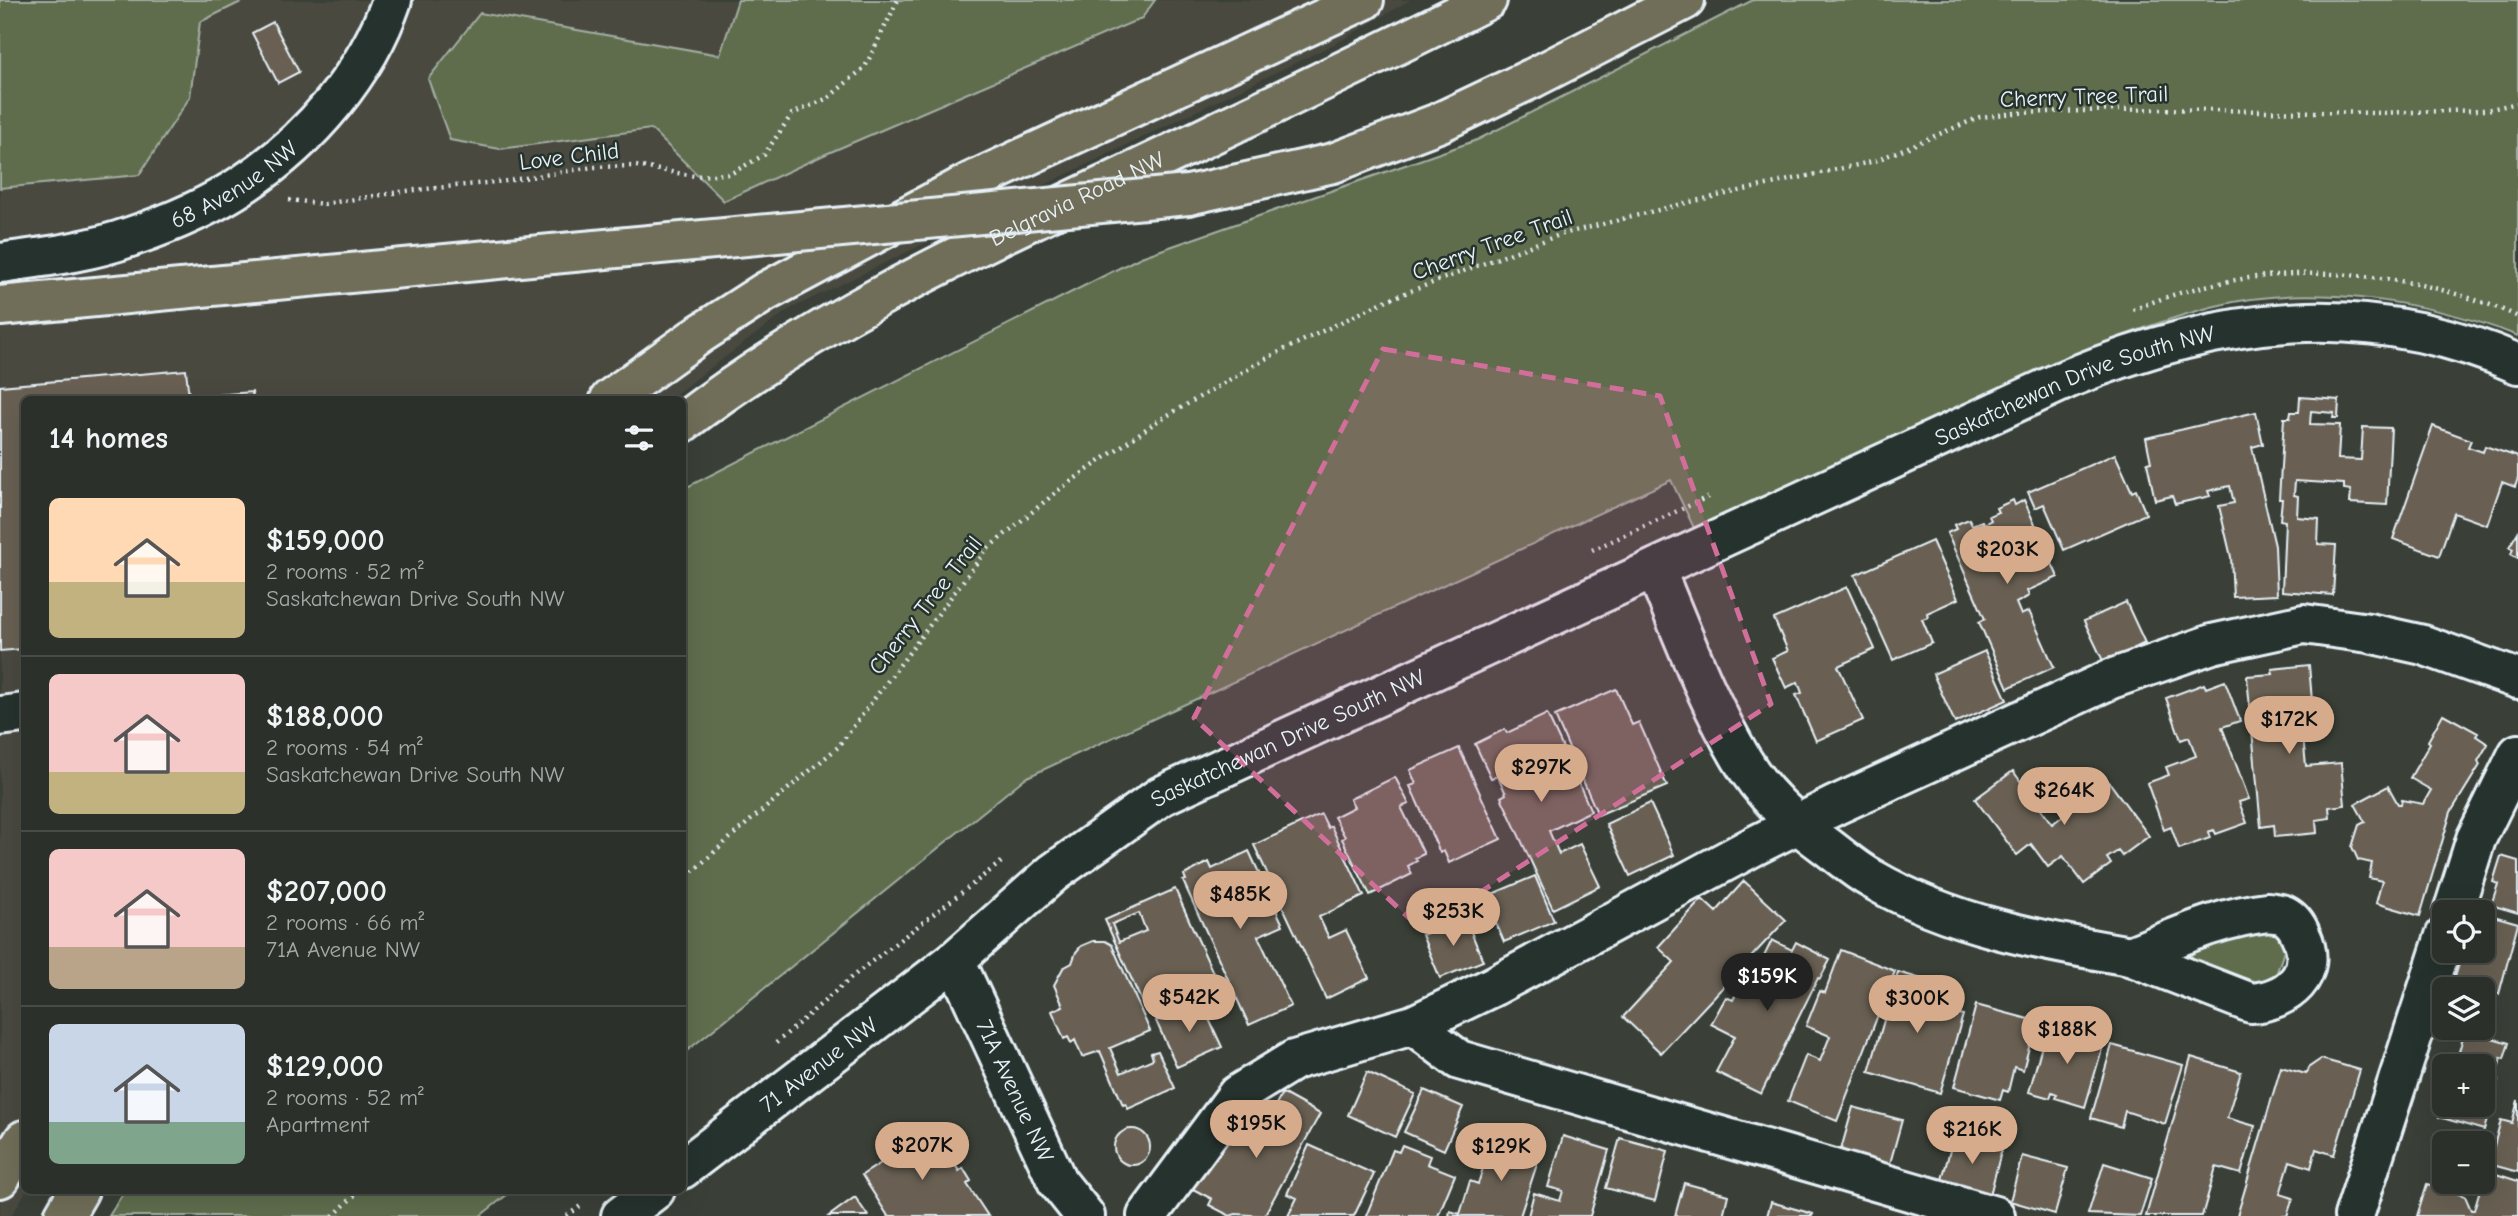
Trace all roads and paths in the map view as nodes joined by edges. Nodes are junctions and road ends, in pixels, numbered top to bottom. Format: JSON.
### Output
{"nodes":[{"id":1,"x":392,"y":0,"type":"edge"},
{"id":2,"x":898,"y":0,"type":"edge"},
{"id":3,"x":1364,"y":0,"type":"edge"},
{"id":4,"x":1487,"y":0,"type":"edge"},
{"id":5,"x":1685,"y":0,"type":"edge"},
{"id":6,"x":2518,"y":103,"type":"edge"},
{"id":7,"x":286,"y":200,"type":"dead end"},
{"id":8,"x":0,"y":263,"type":"edge"},
{"id":9,"x":0,"y":306,"type":"edge"},
{"id":10,"x":2518,"y":364,"type":"edge"},
{"id":11,"x":614,"y":396,"type":"edge"},
{"id":12,"x":686,"y":420,"type":"edge"},
{"id":13,"x":1655,"y":569,"type":"junction"},
{"id":14,"x":2518,"y":680,"type":"edge"},
{"id":15,"x":21,"y":713,"type":"edge"},
{"id":16,"x":0,"y":716,"type":"edge"},
{"id":17,"x":2518,"y":754,"type":"edge"},
{"id":18,"x":1797,"y":824,"type":"junction"},
{"id":19,"x":686,"y":877,"type":"edge"},
{"id":20,"x":2457,"y":900,"type":"edge"},
{"id":21,"x":2130,"y":956,"type":"dead end"},
{"id":22,"x":955,"y":960,"type":"junction"},
{"id":23,"x":2436,"y":963,"type":"edge"},
{"id":24,"x":1413,"y":1025,"type":"junction"},
{"id":25,"x":21,"y":1145,"type":"edge"},
{"id":26,"x":686,"y":1166,"type":"edge"},
{"id":27,"x":0,"y":1178,"type":"edge"},
{"id":28,"x":77,"y":1194,"type":"edge"},
{"id":29,"x":356,"y":1194,"type":"edge"},
{"id":30,"x":650,"y":1194,"type":"edge"},
{"id":31,"x":64,"y":1216,"type":"edge"},
{"id":32,"x":333,"y":1216,"type":"edge"},
{"id":33,"x":621,"y":1216,"type":"edge"},
{"id":34,"x":1086,"y":1216,"type":"edge"},
{"id":35,"x":1147,"y":1216,"type":"edge"},
{"id":36,"x":1995,"y":1216,"type":"edge"},
{"id":37,"x":2354,"y":1216,"type":"edge"}],
"edges":[{"from":1,"to":8,"type":"street","name":"68 Avenue NW"},
{"from":2,"to":7,"type":"path","name":"Love Child"},
{"from":3,"to":11,"type":"main road"},
{"from":4,"to":12,"type":"main road","name":"Belgravia Road NW"},
{"from":5,"to":9,"type":"main road","bridge":true},
{"from":6,"to":19,"type":"path","name":"Cherry Tree Trail"},
{"from":10,"to":13,"type":"street","name":"Saskatchewan Drive South NW"},
{"from":13,"to":18,"type":"street"},
{"from":13,"to":22,"type":"street","name":"Saskatchewan Drive South NW"},
{"from":14,"to":18,"type":"street"},
{"from":15,"to":16,"type":"street"},
{"from":17,"to":20,"type":"street"},
{"from":18,"to":21,"type":"street"},
{"from":18,"to":24,"type":"street"},
{"from":22,"to":26,"type":"street","name":"71 Avenue NW"},
{"from":22,"to":34,"type":"street","name":"71A Avenue NW"},
{"from":23,"to":37,"type":"street"},
{"from":24,"to":35,"type":"street"},
{"from":24,"to":36,"type":"street"},
{"from":25,"to":27,"type":"main road"},
{"from":28,"to":31,"type":"main road"},
{"from":29,"to":32,"type":"path"},
{"from":30,"to":33,"type":"street"}]}
